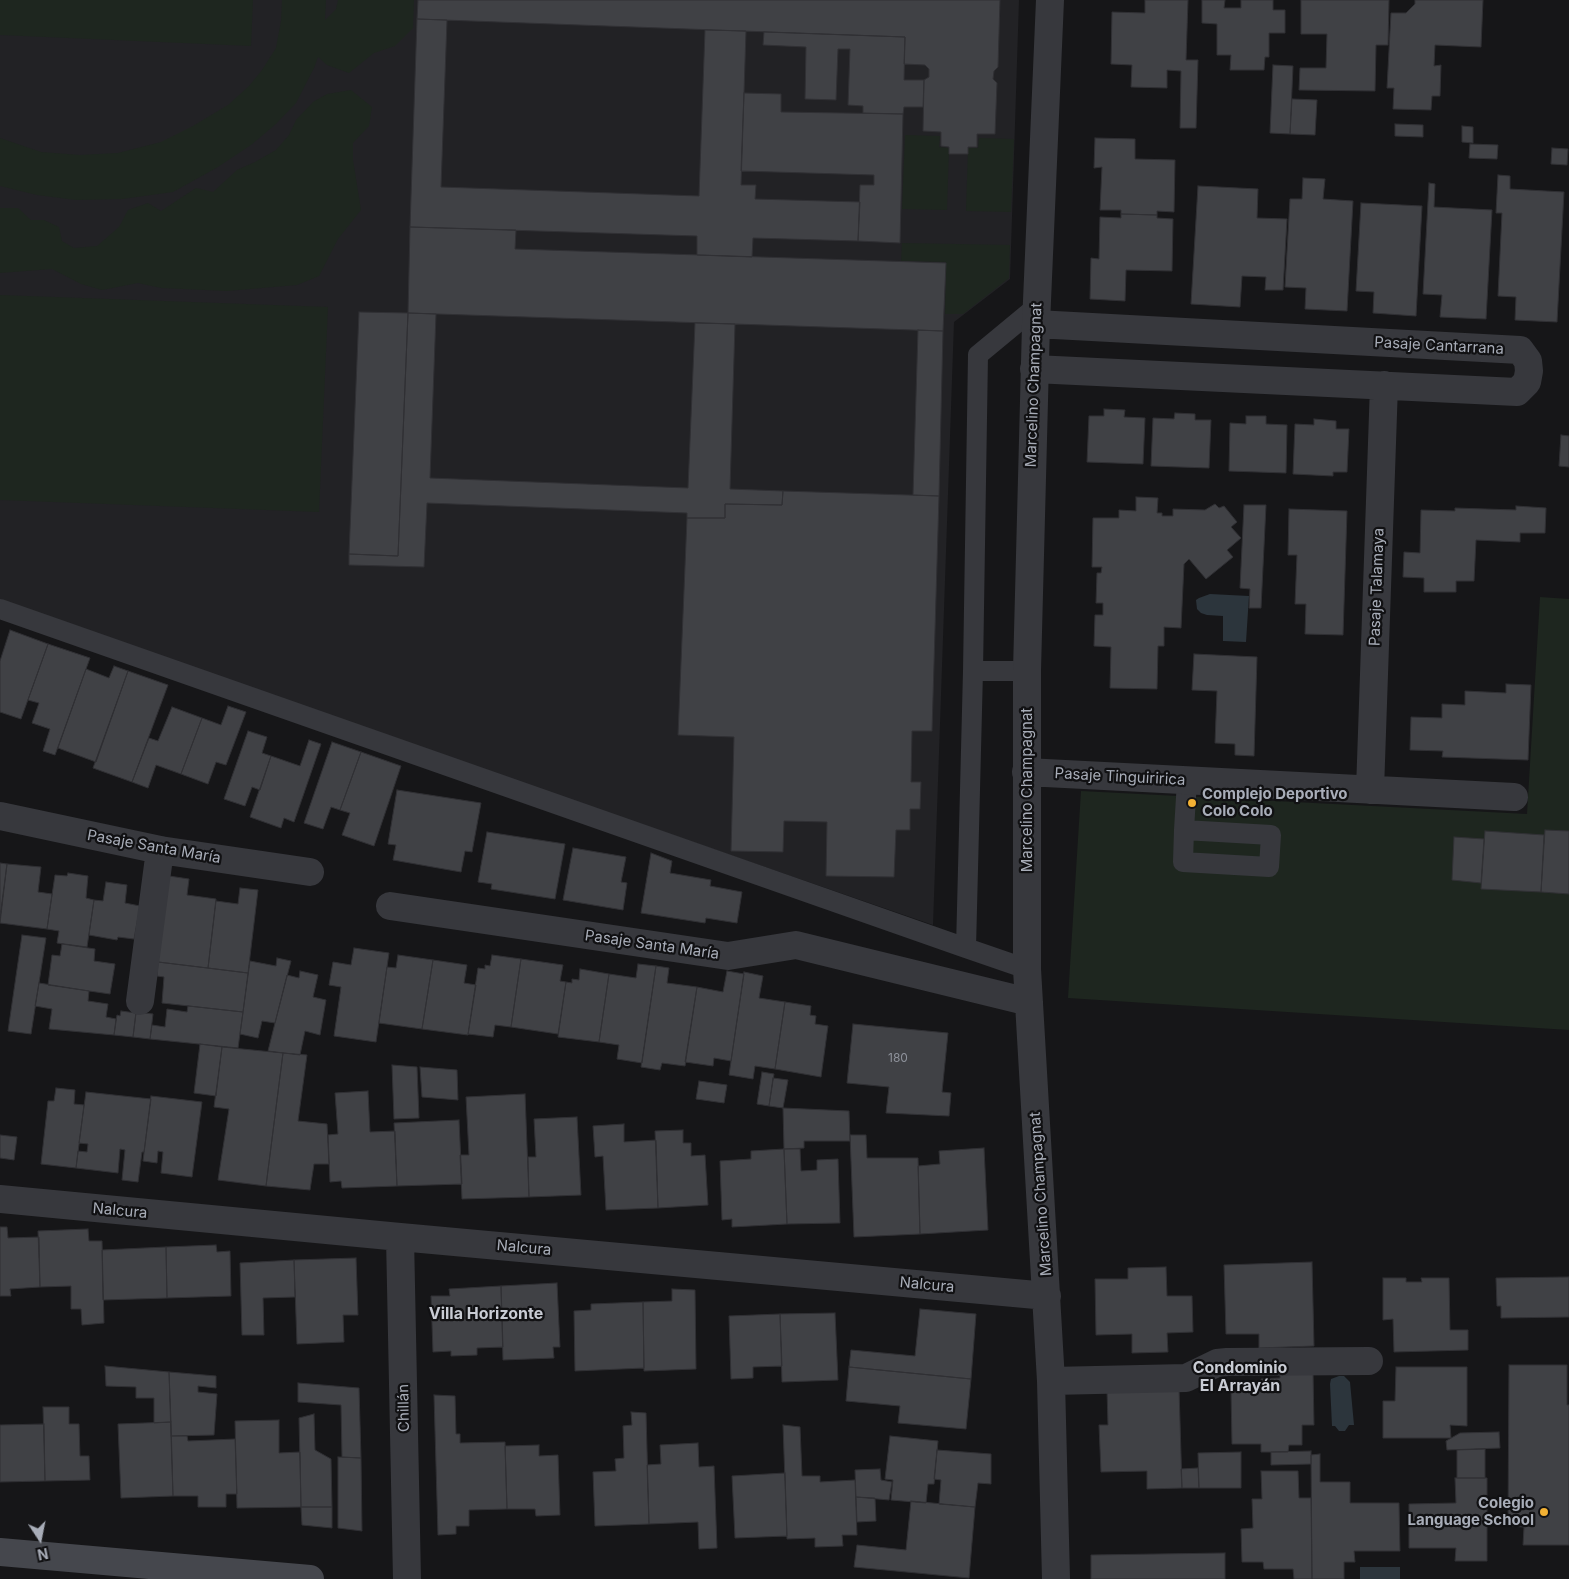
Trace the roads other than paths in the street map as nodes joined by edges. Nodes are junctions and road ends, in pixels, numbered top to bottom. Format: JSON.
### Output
{"nodes":[{"id":1,"x":1050,"y":0,"type":"edge"},
{"id":2,"x":1036,"y":316,"type":"junction"},
{"id":3,"x":1034,"y":369,"type":"junction"},
{"id":4,"x":1384,"y":385,"type":"junction"},
{"id":5,"x":0,"y":610,"type":"edge"},
{"id":6,"x":973,"y":671,"type":"junction"},
{"id":7,"x":1027,"y":671,"type":"junction"},
{"id":8,"x":1026,"y":772,"type":"junction"},
{"id":9,"x":1187,"y":780,"type":"junction"},
{"id":10,"x":1370,"y":790,"type":"junction"},
{"id":11,"x":1514,"y":797,"type":"dead end"},
{"id":12,"x":0,"y":816,"type":"edge"},
{"id":13,"x":1184,"y":830,"type":"dead end"},
{"id":14,"x":160,"y":850,"type":"junction"},
{"id":15,"x":310,"y":872,"type":"dead end"},
{"id":16,"x":390,"y":906,"type":"dead end"},
{"id":17,"x":966,"y":948,"type":"junction"},
{"id":18,"x":1027,"y":969,"type":"junction"},
{"id":19,"x":140,"y":1001,"type":"dead end"},
{"id":20,"x":1029,"y":1002,"type":"junction"},
{"id":21,"x":0,"y":1199,"type":"edge"},
{"id":22,"x":400,"y":1237,"type":"junction"},
{"id":23,"x":1047,"y":1296,"type":"junction"},
{"id":24,"x":1369,"y":1361,"type":"dead end"},
{"id":25,"x":1051,"y":1381,"type":"junction"},
{"id":26,"x":0,"y":1552,"type":"edge"},
{"id":27,"x":310,"y":1579,"type":"edge"},
{"id":28,"x":407,"y":1579,"type":"edge"},
{"id":29,"x":1056,"y":1579,"type":"edge"}],
"edges":[{"from":1,"to":2,"type":"street","name":"Marcelino Champagnat"},
{"from":2,"to":3,"type":"street","name":"Marcelino Champagnat"},
{"from":2,"to":4,"type":"street","name":"Pasaje Cantarrana"},
{"from":2,"to":6,"type":"lane"},
{"from":3,"to":4,"type":"street","name":"Pasaje Cantarrana"},
{"from":3,"to":7,"type":"street","name":"Marcelino Champagnat"},
{"from":4,"to":10,"type":"street","name":"Pasaje Talamaya"},
{"from":5,"to":17,"type":"lane"},
{"from":6,"to":7,"type":"lane"},
{"from":6,"to":17,"type":"lane"},
{"from":7,"to":8,"type":"street","name":"Marcelino Champagnat"},
{"from":8,"to":9,"type":"street","name":"Pasaje Tinguiririca"},
{"from":8,"to":18,"type":"street","name":"Marcelino Champagnat"},
{"from":9,"to":10,"type":"street","name":"Pasaje Tinguiririca"},
{"from":9,"to":13,"type":"lane"},
{"from":10,"to":11,"type":"street","name":"Pasaje Tinguiririca"},
{"from":12,"to":14,"type":"street","name":"Pasaje Santa María"},
{"from":14,"to":15,"type":"street","name":"Pasaje Santa María"},
{"from":14,"to":19,"type":"street"},
{"from":16,"to":20,"type":"street","name":"Pasaje Santa María"},
{"from":17,"to":18,"type":"lane"},
{"from":18,"to":20,"type":"street","name":"Marcelino Champagnat"},
{"from":20,"to":23,"type":"street","name":"Marcelino Champagnat"},
{"from":21,"to":22,"type":"street","name":"Nalcura"},
{"from":22,"to":23,"type":"street","name":"Nalcura"},
{"from":22,"to":28,"type":"street","name":"Chillán"},
{"from":23,"to":25,"type":"street","name":"Marcelino Champagnat"},
{"from":24,"to":25,"type":"street"},
{"from":25,"to":29,"type":"street","name":"Marcelino Champagnat"},
{"from":26,"to":27,"type":"main road"}]}
